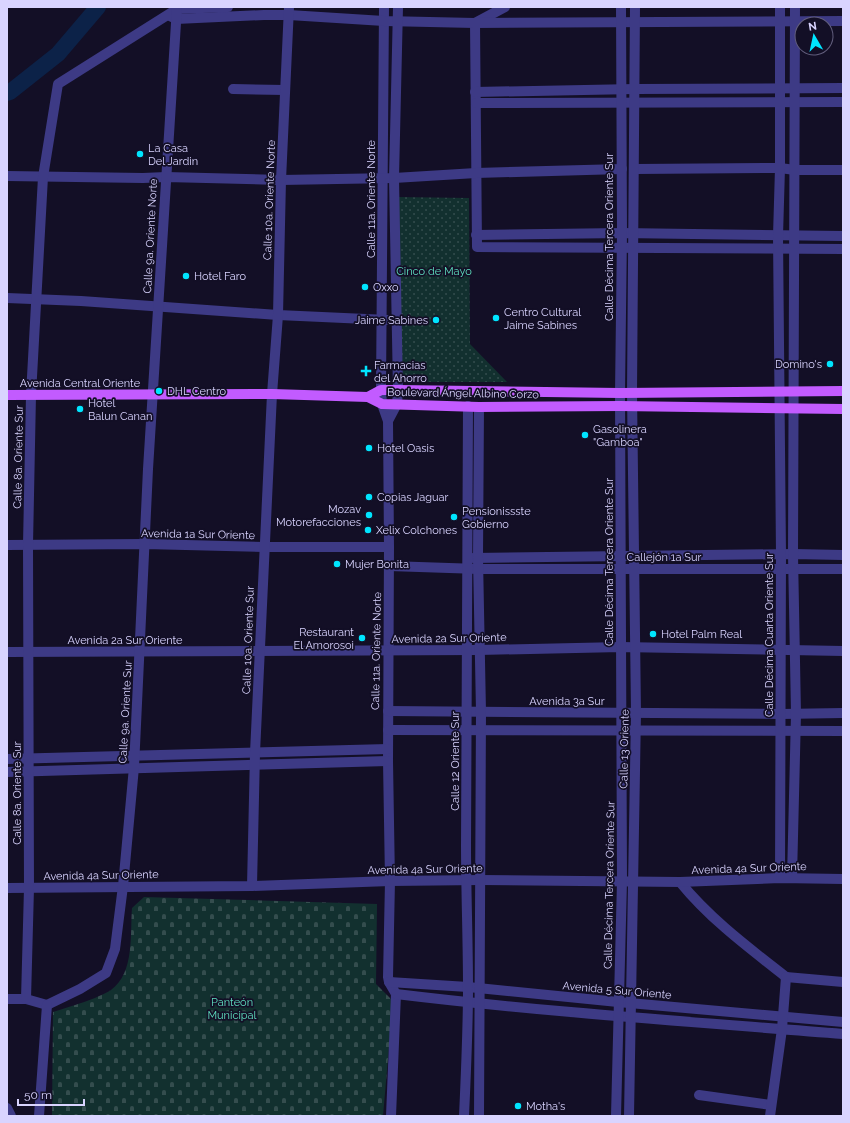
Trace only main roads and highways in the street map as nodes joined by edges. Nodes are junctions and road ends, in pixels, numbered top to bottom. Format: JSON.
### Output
{"nodes":[{"id":1,"x":843,"y":392,"type":"edge"},
{"id":2,"x":7,"y":395,"type":"edge"},
{"id":3,"x":368,"y":397,"type":"junction"},
{"id":4,"x":843,"y":409,"type":"edge"}],
"edges":[{"from":1,"to":3,"type":"main road","name":"Boulevard Ángel Albino Corzo"},
{"from":2,"to":3,"type":"main road","name":"Avenida Central Oriente"},
{"from":3,"to":4,"type":"main road","name":"Boulevard Ángel Albino Corzo"}]}
